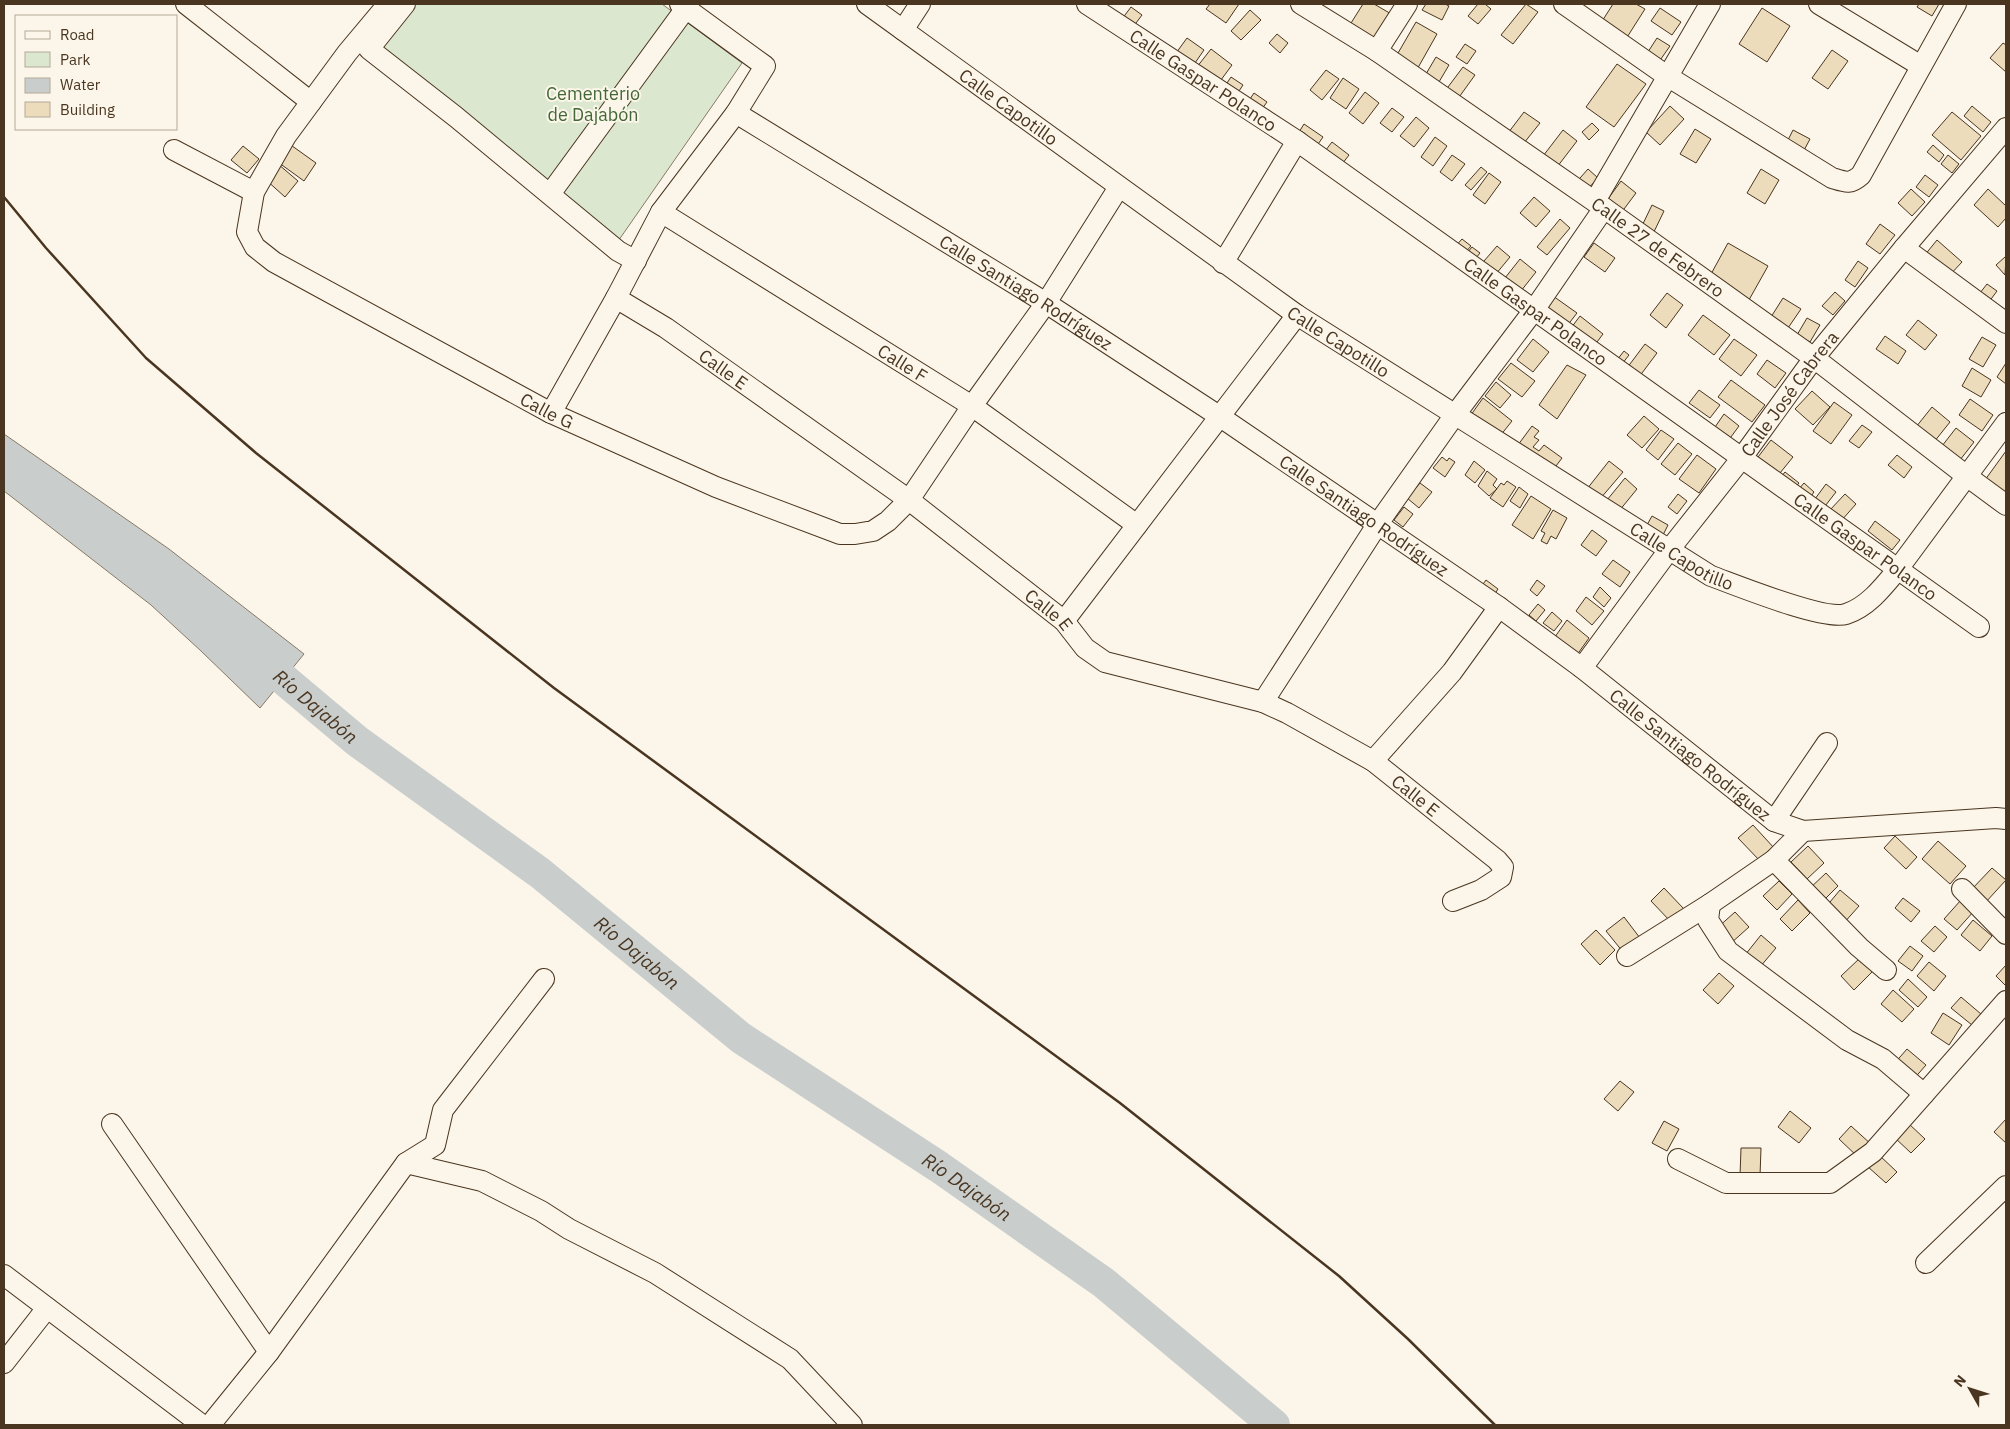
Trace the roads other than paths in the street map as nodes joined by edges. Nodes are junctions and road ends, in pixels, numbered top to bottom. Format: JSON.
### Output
{"nodes":[{"id":1,"x":186,"y":4,"type":"edge"},
{"id":2,"x":388,"y":4,"type":"edge"},
{"id":3,"x":405,"y":4,"type":"edge"},
{"id":4,"x":867,"y":4,"type":"edge"},
{"id":5,"x":920,"y":4,"type":"edge"},
{"id":6,"x":1087,"y":4,"type":"edge"},
{"id":7,"x":1301,"y":4,"type":"edge"},
{"id":8,"x":1407,"y":4,"type":"edge"},
{"id":9,"x":1564,"y":4,"type":"edge"},
{"id":10,"x":1710,"y":4,"type":"edge"},
{"id":11,"x":1819,"y":4,"type":"edge"},
{"id":12,"x":1956,"y":4,"type":"edge"},
{"id":13,"x":685,"y":5,"type":"edge"},
{"id":14,"x":903,"y":30,"type":"junction"},
{"id":15,"x":1377,"y":51,"type":"junction"},
{"id":16,"x":1921,"y":66,"type":"junction"},
{"id":17,"x":1667,"y":76,"type":"junction"},
{"id":18,"x":311,"y":102,"type":"junction"},
{"id":19,"x":736,"y":113,"type":"junction"},
{"id":20,"x":2006,"y":128,"type":"edge"},
{"id":21,"x":1297,"y":141,"type":"junction"},
{"id":22,"x":174,"y":150,"type":"dead end"},
{"id":23,"x":1118,"y":186,"type":"junction"},
{"id":24,"x":254,"y":192,"type":"junction"},
{"id":25,"x":550,"y":194,"type":"junction"},
{"id":26,"x":1600,"y":205,"type":"junction"},
{"id":27,"x":661,"y":212,"type":"junction"},
{"id":28,"x":1904,"y":248,"type":"junction"},
{"id":29,"x":636,"y":261,"type":"junction"},
{"id":30,"x":1224,"y":264,"type":"junction"},
{"id":31,"x":616,"y":298,"type":"junction"},
{"id":32,"x":1046,"y":303,"type":"junction"},
{"id":33,"x":1534,"y":310,"type":"junction"},
{"id":34,"x":1296,"y":315,"type":"junction"},
{"id":35,"x":2006,"y":323,"type":"edge"},
{"id":36,"x":1814,"y":358,"type":"junction"},
{"id":37,"x":972,"y":406,"type":"junction"},
{"id":38,"x":551,"y":413,"type":"junction"},
{"id":39,"x":1219,"y":416,"type":"junction"},
{"id":40,"x":1454,"y":416,"type":"junction"},
{"id":41,"x":2006,"y":423,"type":"edge"},
{"id":42,"x":1741,"y":459,"type":"junction"},
{"id":43,"x":1968,"y":477,"type":"junction"},
{"id":44,"x":909,"y":500,"type":"junction"},
{"id":45,"x":2006,"y":505,"type":"edge"},
{"id":46,"x":1137,"y":525,"type":"junction"},
{"id":47,"x":1376,"y":525,"type":"junction"},
{"id":48,"x":1669,"y":550,"type":"junction"},
{"id":49,"x":1898,"y":569,"type":"junction"},
{"id":50,"x":1499,"y":607,"type":"junction"},
{"id":51,"x":1064,"y":621,"type":"junction"},
{"id":52,"x":1979,"y":627,"type":"dead end"},
{"id":53,"x":1582,"y":668,"type":"junction"},
{"id":54,"x":1263,"y":702,"type":"junction"},
{"id":55,"x":1827,"y":743,"type":"dead end"},
{"id":56,"x":1373,"y":761,"type":"junction"},
{"id":57,"x":2006,"y":819,"type":"edge"},
{"id":58,"x":1774,"y":821,"type":"junction"},
{"id":59,"x":1803,"y":831,"type":"junction"},
{"id":60,"x":1774,"y":860,"type":"junction"},
{"id":61,"x":1962,"y":889,"type":"dead end"},
{"id":62,"x":1454,"y":901,"type":"dead end"},
{"id":63,"x":1710,"y":904,"type":"junction"},
{"id":64,"x":2006,"y":934,"type":"edge"},
{"id":65,"x":1627,"y":956,"type":"dead end"},
{"id":66,"x":1886,"y":970,"type":"dead end"},
{"id":67,"x":544,"y":979,"type":"dead end"},
{"id":68,"x":2004,"y":1008,"type":"edge"},
{"id":69,"x":1924,"y":1094,"type":"junction"},
{"id":70,"x":112,"y":1124,"type":"dead end"},
{"id":71,"x":1678,"y":1159,"type":"dead end"},
{"id":72,"x":406,"y":1163,"type":"junction"},
{"id":73,"x":2006,"y":1186,"type":"edge"},
{"id":74,"x":1926,"y":1263,"type":"dead end"},
{"id":75,"x":4,"y":1275,"type":"edge"},
{"id":76,"x":47,"y":1308,"type":"junction"},
{"id":77,"x":269,"y":1352,"type":"junction"},
{"id":78,"x":4,"y":1363,"type":"edge"},
{"id":79,"x":209,"y":1425,"type":"edge"},
{"id":80,"x":852,"y":1425,"type":"edge"}],
"edges":[{"from":1,"to":18,"type":"street"},
{"from":2,"to":18,"type":"street"},
{"from":3,"to":25,"type":"street"},
{"from":4,"to":14,"type":"street","name":"Calle Capotillo"},
{"from":5,"to":14,"type":"street"},
{"from":6,"to":21,"type":"street","name":"Calle Gaspar Polanco"},
{"from":7,"to":15,"type":"street","name":"Calle 27 de Febrero"},
{"from":8,"to":15,"type":"street"},
{"from":9,"to":17,"type":"street"},
{"from":10,"to":17,"type":"street"},
{"from":11,"to":16,"type":"street"},
{"from":12,"to":16,"type":"street"},
{"from":13,"to":19,"type":"street"},
{"from":13,"to":25,"type":"street"},
{"from":14,"to":23,"type":"street","name":"Calle Capotillo"},
{"from":15,"to":26,"type":"street","name":"Calle 27 de Febrero"},
{"from":16,"to":17,"type":"street"},
{"from":17,"to":26,"type":"street"},
{"from":18,"to":24,"type":"street"},
{"from":19,"to":27,"type":"street"},
{"from":19,"to":32,"type":"street","name":"Calle Santiago Rodríguez"},
{"from":20,"to":28,"type":"street","name":"Calle José Cabrera"},
{"from":21,"to":30,"type":"street"},
{"from":21,"to":33,"type":"street","name":"Calle Gaspar Polanco"},
{"from":22,"to":24,"type":"street"},
{"from":23,"to":30,"type":"street","name":"Calle Capotillo"},
{"from":23,"to":32,"type":"street"},
{"from":24,"to":38,"type":"street","name":"Calle G"},
{"from":25,"to":29,"type":"street"},
{"from":26,"to":33,"type":"street"},
{"from":26,"to":36,"type":"street","name":"Calle 27 de Febrero"},
{"from":27,"to":29,"type":"street"},
{"from":27,"to":37,"type":"street","name":"Calle F"},
{"from":28,"to":35,"type":"street"},
{"from":28,"to":36,"type":"street","name":"Calle José Cabrera"},
{"from":29,"to":31,"type":"street"},
{"from":30,"to":34,"type":"street","name":"Calle Capotillo"},
{"from":31,"to":38,"type":"street"},
{"from":31,"to":44,"type":"street","name":"Calle E"},
{"from":32,"to":37,"type":"street"},
{"from":32,"to":39,"type":"street","name":"Calle Santiago Rodríguez"},
{"from":33,"to":40,"type":"street"},
{"from":33,"to":42,"type":"street","name":"Calle Gaspar Polanco"},
{"from":34,"to":39,"type":"street"},
{"from":34,"to":40,"type":"street","name":"Calle Capotillo"},
{"from":36,"to":42,"type":"street","name":"Calle José Cabrera"},
{"from":36,"to":43,"type":"street","name":"Calle 27 de Febrero"},
{"from":37,"to":44,"type":"street"},
{"from":37,"to":46,"type":"street","name":"Calle F"},
{"from":38,"to":44,"type":"street","name":"Calle G"},
{"from":39,"to":46,"type":"street"},
{"from":39,"to":47,"type":"street","name":"Calle Santiago Rodríguez"},
{"from":40,"to":47,"type":"street"},
{"from":40,"to":48,"type":"street","name":"Calle Capotillo"},
{"from":41,"to":43,"type":"street"},
{"from":42,"to":48,"type":"street","name":"Calle José Cabrera"},
{"from":42,"to":49,"type":"street","name":"Calle Gaspar Polanco"},
{"from":43,"to":45,"type":"street","name":"Calle 27 de Febrero"},
{"from":43,"to":49,"type":"street"},
{"from":44,"to":51,"type":"street","name":"Calle E"},
{"from":46,"to":51,"type":"street"},
{"from":47,"to":50,"type":"street","name":"Calle Santiago Rodríguez"},
{"from":47,"to":54,"type":"street"},
{"from":48,"to":49,"type":"street","name":"Calle Capotillo"},
{"from":48,"to":53,"type":"street","name":"Calle José Cabrera"},
{"from":49,"to":52,"type":"street","name":"Calle Gaspar Polanco"},
{"from":50,"to":53,"type":"street","name":"Calle Santiago Rodríguez"},
{"from":50,"to":56,"type":"street"},
{"from":51,"to":54,"type":"street","name":"Calle E"},
{"from":53,"to":58,"type":"street","name":"Calle Santiago Rodríguez"},
{"from":54,"to":56,"type":"street","name":"Calle E"},
{"from":55,"to":58,"type":"street"},
{"from":56,"to":62,"type":"street","name":"Calle E"},
{"from":57,"to":59,"type":"street","name":"Calle Santiago Rodríguez"},
{"from":58,"to":59,"type":"street","name":"Calle Santiago Rodríguez"},
{"from":59,"to":60,"type":"street"},
{"from":60,"to":63,"type":"street"},
{"from":60,"to":66,"type":"street"},
{"from":61,"to":64,"type":"street"},
{"from":63,"to":65,"type":"street"},
{"from":63,"to":69,"type":"street"},
{"from":67,"to":72,"type":"street"},
{"from":68,"to":69,"type":"street"},
{"from":69,"to":71,"type":"street"},
{"from":70,"to":77,"type":"street"},
{"from":72,"to":77,"type":"street"},
{"from":72,"to":80,"type":"street"},
{"from":73,"to":74,"type":"street"},
{"from":75,"to":76,"type":"street"},
{"from":76,"to":78,"type":"street"},
{"from":76,"to":79,"type":"street"},
{"from":77,"to":79,"type":"street"}]}
